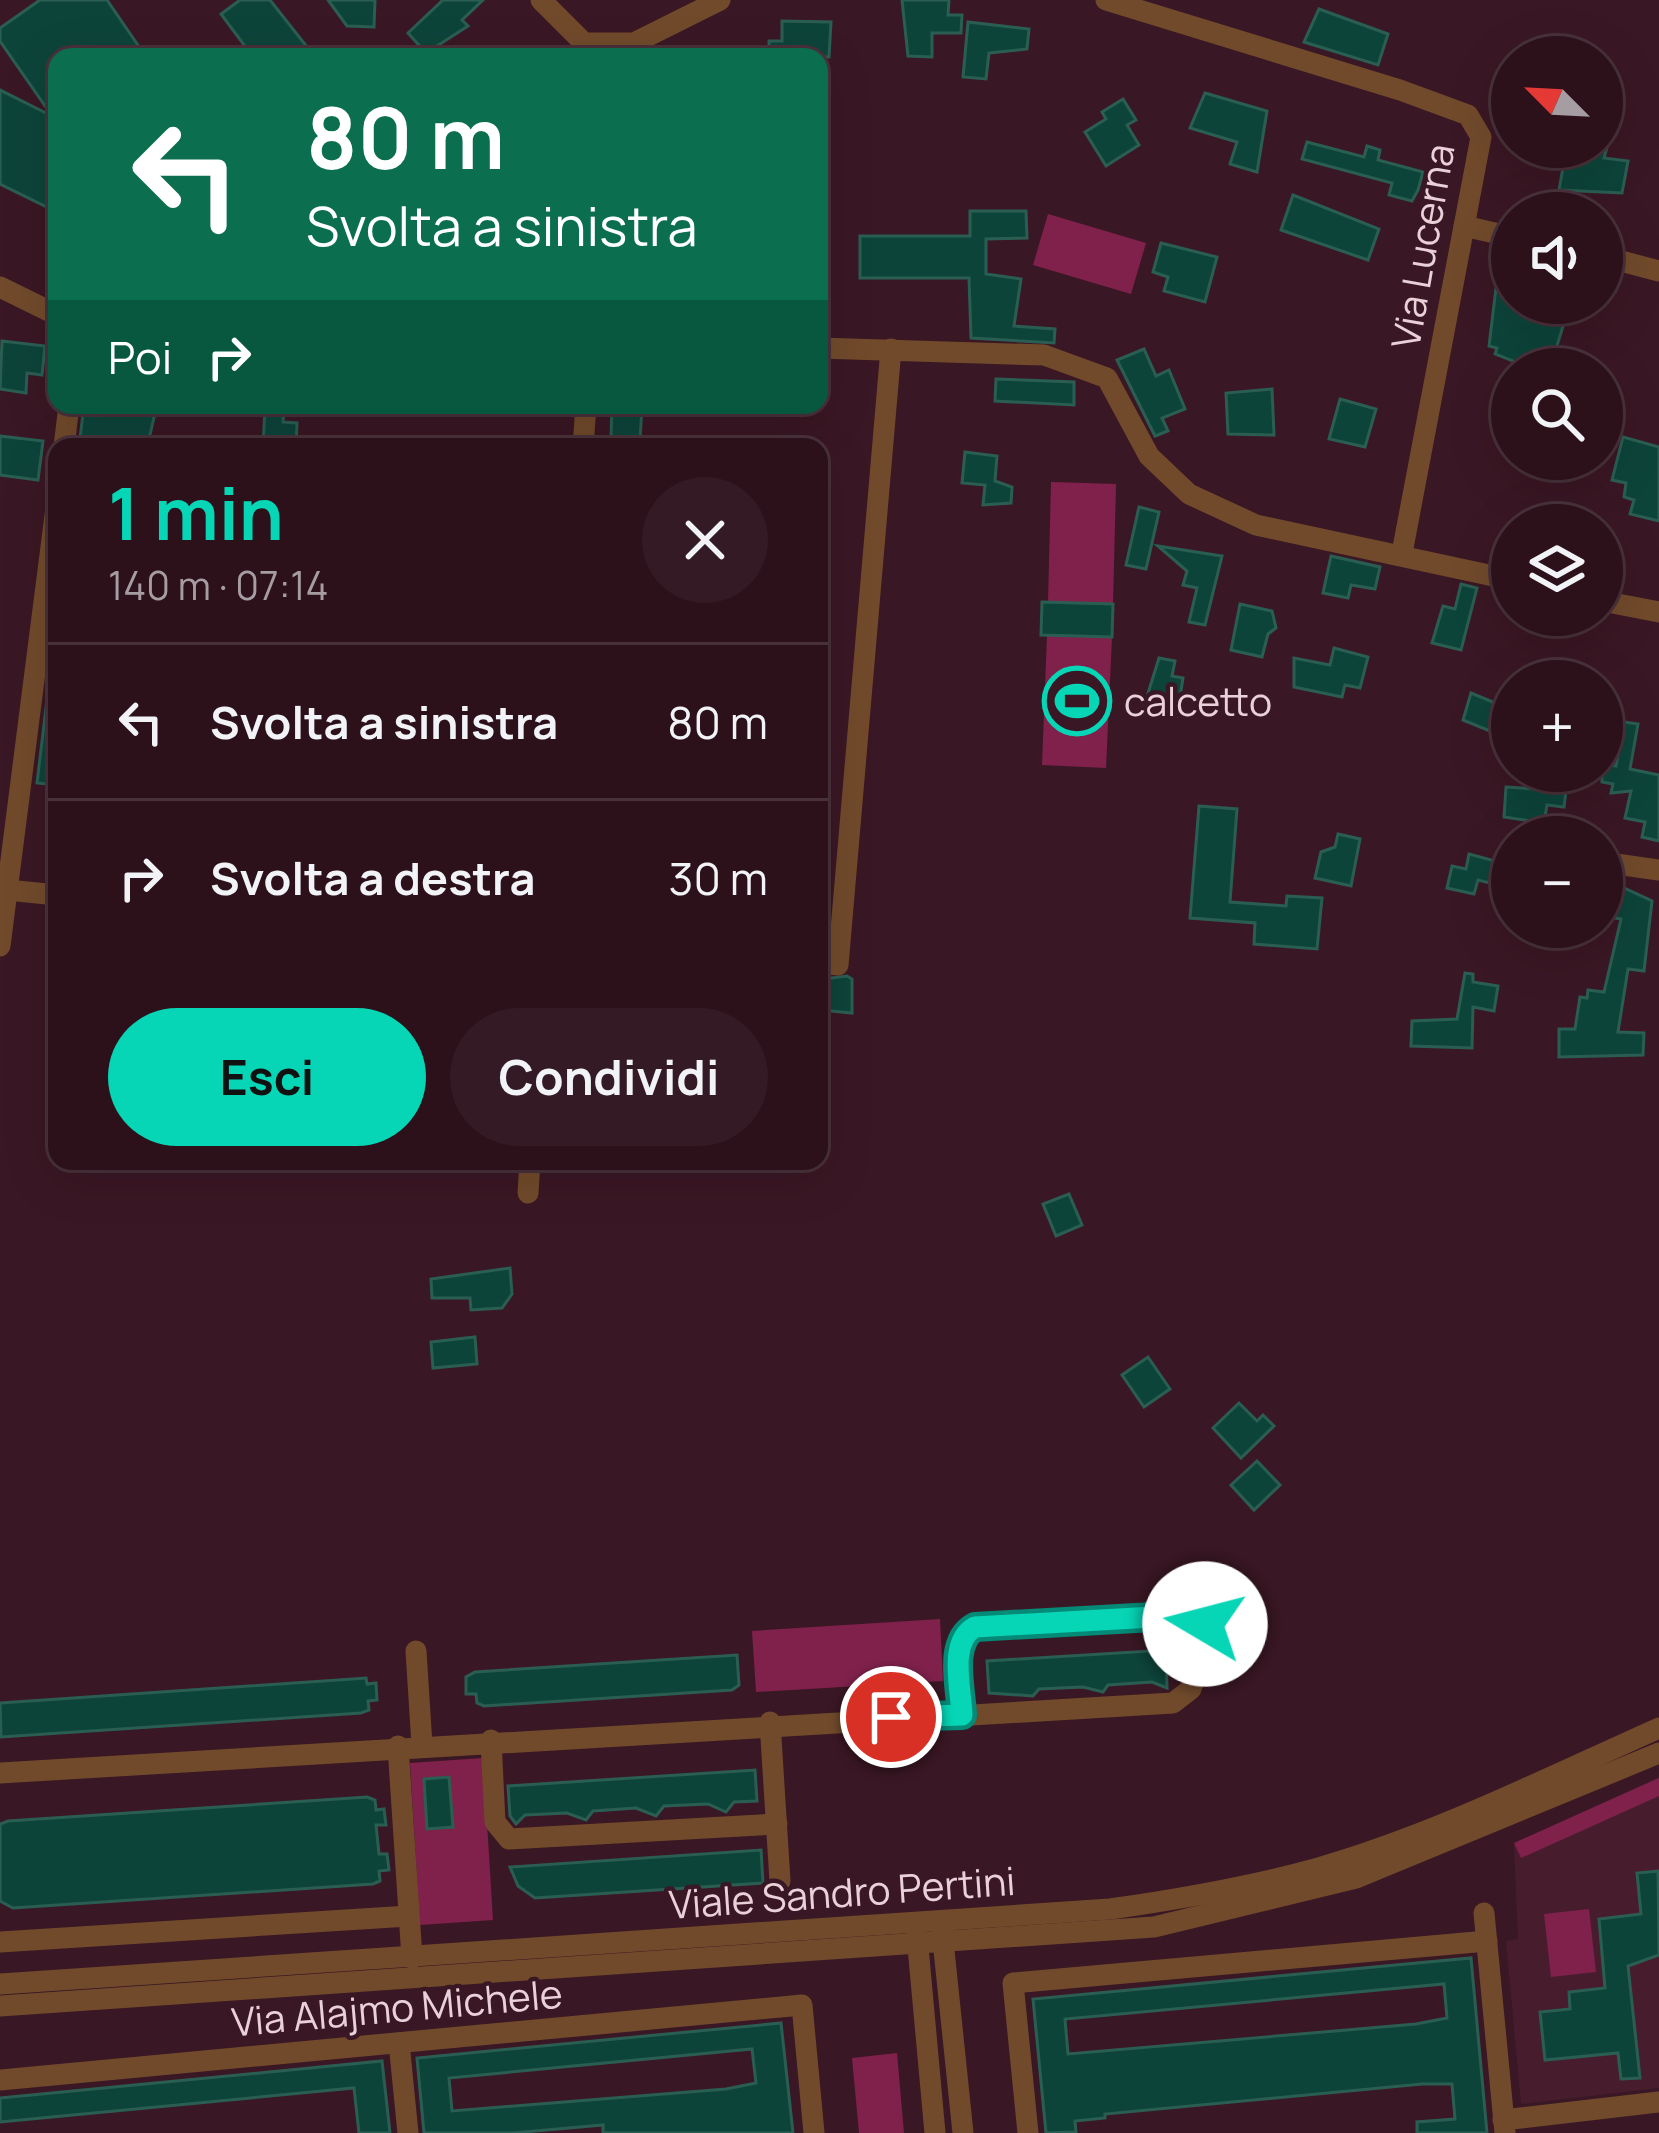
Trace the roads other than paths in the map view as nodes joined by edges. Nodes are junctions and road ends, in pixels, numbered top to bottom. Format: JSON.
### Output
{"nodes":[{"id":1,"x":541,"y":0,"type":"edge"},
{"id":2,"x":720,"y":0,"type":"edge"},
{"id":3,"x":1106,"y":0,"type":"edge"},
{"id":4,"x":1464,"y":226,"type":"junction"},
{"id":5,"x":1491,"y":232,"type":"edge"},
{"id":6,"x":1623,"y":262,"type":"edge"},
{"id":7,"x":1659,"y":271,"type":"edge"},
{"id":8,"x":0,"y":287,"type":"edge"},
{"id":9,"x":48,"y":311,"type":"edge"},
{"id":10,"x":828,"y":348,"type":"edge"},
{"id":11,"x":891,"y":349,"type":"junction"},
{"id":12,"x":1402,"y":553,"type":"junction"},
{"id":13,"x":48,"y":570,"type":"edge"},
{"id":14,"x":1491,"y":575,"type":"edge"},
{"id":15,"x":1623,"y":605,"type":"edge"},
{"id":16,"x":1659,"y":612,"type":"edge"},
{"id":17,"x":1623,"y":865,"type":"edge"},
{"id":18,"x":1659,"y":870,"type":"edge"},
{"id":19,"x":7,"y":890,"type":"junction"},
{"id":20,"x":48,"y":894,"type":"edge"},
{"id":21,"x":0,"y":946,"type":"edge"},
{"id":22,"x":828,"y":964,"type":"edge"},
{"id":23,"x":529,"y":1170,"type":"edge"},
{"id":24,"x":528,"y":1193,"type":"dead end"},
{"id":25,"x":416,"y":1651,"type":"dead end"},
{"id":26,"x":962,"y":1715,"type":"junction"},
{"id":27,"x":770,"y":1722,"type":"junction"},
{"id":28,"x":1659,"y":1728,"type":"edge"},
{"id":29,"x":491,"y":1740,"type":"junction"},
{"id":30,"x":422,"y":1744,"type":"junction"},
{"id":31,"x":398,"y":1746,"type":"junction"},
{"id":32,"x":1659,"y":1753,"type":"edge"},
{"id":33,"x":0,"y":1773,"type":"edge"},
{"id":34,"x":777,"y":1824,"type":"junction"},
{"id":35,"x":780,"y":1882,"type":"dead end"},
{"id":36,"x":1484,"y":1913,"type":"dead end"},
{"id":37,"x":409,"y":1916,"type":"junction"},
{"id":38,"x":942,"y":1921,"type":"junction"},
{"id":39,"x":916,"y":1935,"type":"junction"},
{"id":40,"x":1487,"y":1941,"type":"junction"},
{"id":41,"x":0,"y":1942,"type":"edge"},
{"id":42,"x":943,"y":1945,"type":"junction"},
{"id":43,"x":412,"y":1958,"type":"junction"},
{"id":44,"x":0,"y":1984,"type":"edge"},
{"id":45,"x":0,"y":2006,"type":"edge"},
{"id":46,"x":400,"y":2043,"type":"junction"},
{"id":47,"x":0,"y":2080,"type":"edge"},
{"id":48,"x":1659,"y":2102,"type":"edge"},
{"id":49,"x":1504,"y":2127,"type":"edge"},
{"id":50,"x":408,"y":2133,"type":"edge"},
{"id":51,"x":814,"y":2133,"type":"edge"},
{"id":52,"x":935,"y":2133,"type":"edge"},
{"id":53,"x":963,"y":2133,"type":"edge"},
{"id":54,"x":1028,"y":2133,"type":"edge"}],
"edges":[{"from":1,"to":2,"type":"street"},
{"from":3,"to":4,"type":"street","name":"Via Lucerna"},
{"from":4,"to":5,"type":"street"},
{"from":4,"to":12,"type":"street","name":"Via Lucerna"},
{"from":6,"to":7,"type":"street"},
{"from":8,"to":9,"type":"street"},
{"from":10,"to":11,"type":"street"},
{"from":11,"to":12,"type":"street"},
{"from":11,"to":22,"type":"street"},
{"from":12,"to":14,"type":"street"},
{"from":13,"to":19,"type":"street"},
{"from":15,"to":16,"type":"street"},
{"from":17,"to":18,"type":"street"},
{"from":19,"to":20,"type":"street"},
{"from":19,"to":21,"type":"street"},
{"from":23,"to":24,"type":"street"},
{"from":25,"to":30,"type":"street"},
{"from":26,"to":26,"type":"street"},
{"from":26,"to":27,"type":"street"},
{"from":27,"to":29,"type":"street"},
{"from":27,"to":34,"type":"street"},
{"from":28,"to":38,"type":"street","name":"Viale Sandro Pertini"},
{"from":29,"to":30,"type":"street"},
{"from":29,"to":34,"type":"street"},
{"from":30,"to":31,"type":"street"},
{"from":31,"to":33,"type":"street"},
{"from":31,"to":37,"type":"street"},
{"from":32,"to":42,"type":"street","name":"Viale Sandro Pertini"},
{"from":34,"to":35,"type":"street"},
{"from":36,"to":40,"type":"street"},
{"from":37,"to":41,"type":"street"},
{"from":37,"to":43,"type":"street"},
{"from":38,"to":39,"type":"street","name":"Viale Sandro Pertini"},
{"from":38,"to":42,"type":"street"},
{"from":39,"to":42,"type":"street","name":"Viale Sandro Pertini"},
{"from":39,"to":43,"type":"street","name":"Viale Sandro Pertini"},
{"from":39,"to":45,"type":"street","name":"Viale Sandro Pertini"},
{"from":39,"to":52,"type":"street"},
{"from":40,"to":49,"type":"street"},
{"from":40,"to":54,"type":"street"},
{"from":42,"to":53,"type":"street"},
{"from":43,"to":44,"type":"street","name":"Viale Sandro Pertini"},
{"from":46,"to":47,"type":"street","name":"Via Alajmo Michele"},
{"from":46,"to":50,"type":"street"},
{"from":46,"to":51,"type":"street","name":"Via Alajmo Michele"},
{"from":48,"to":49,"type":"street"}]}
